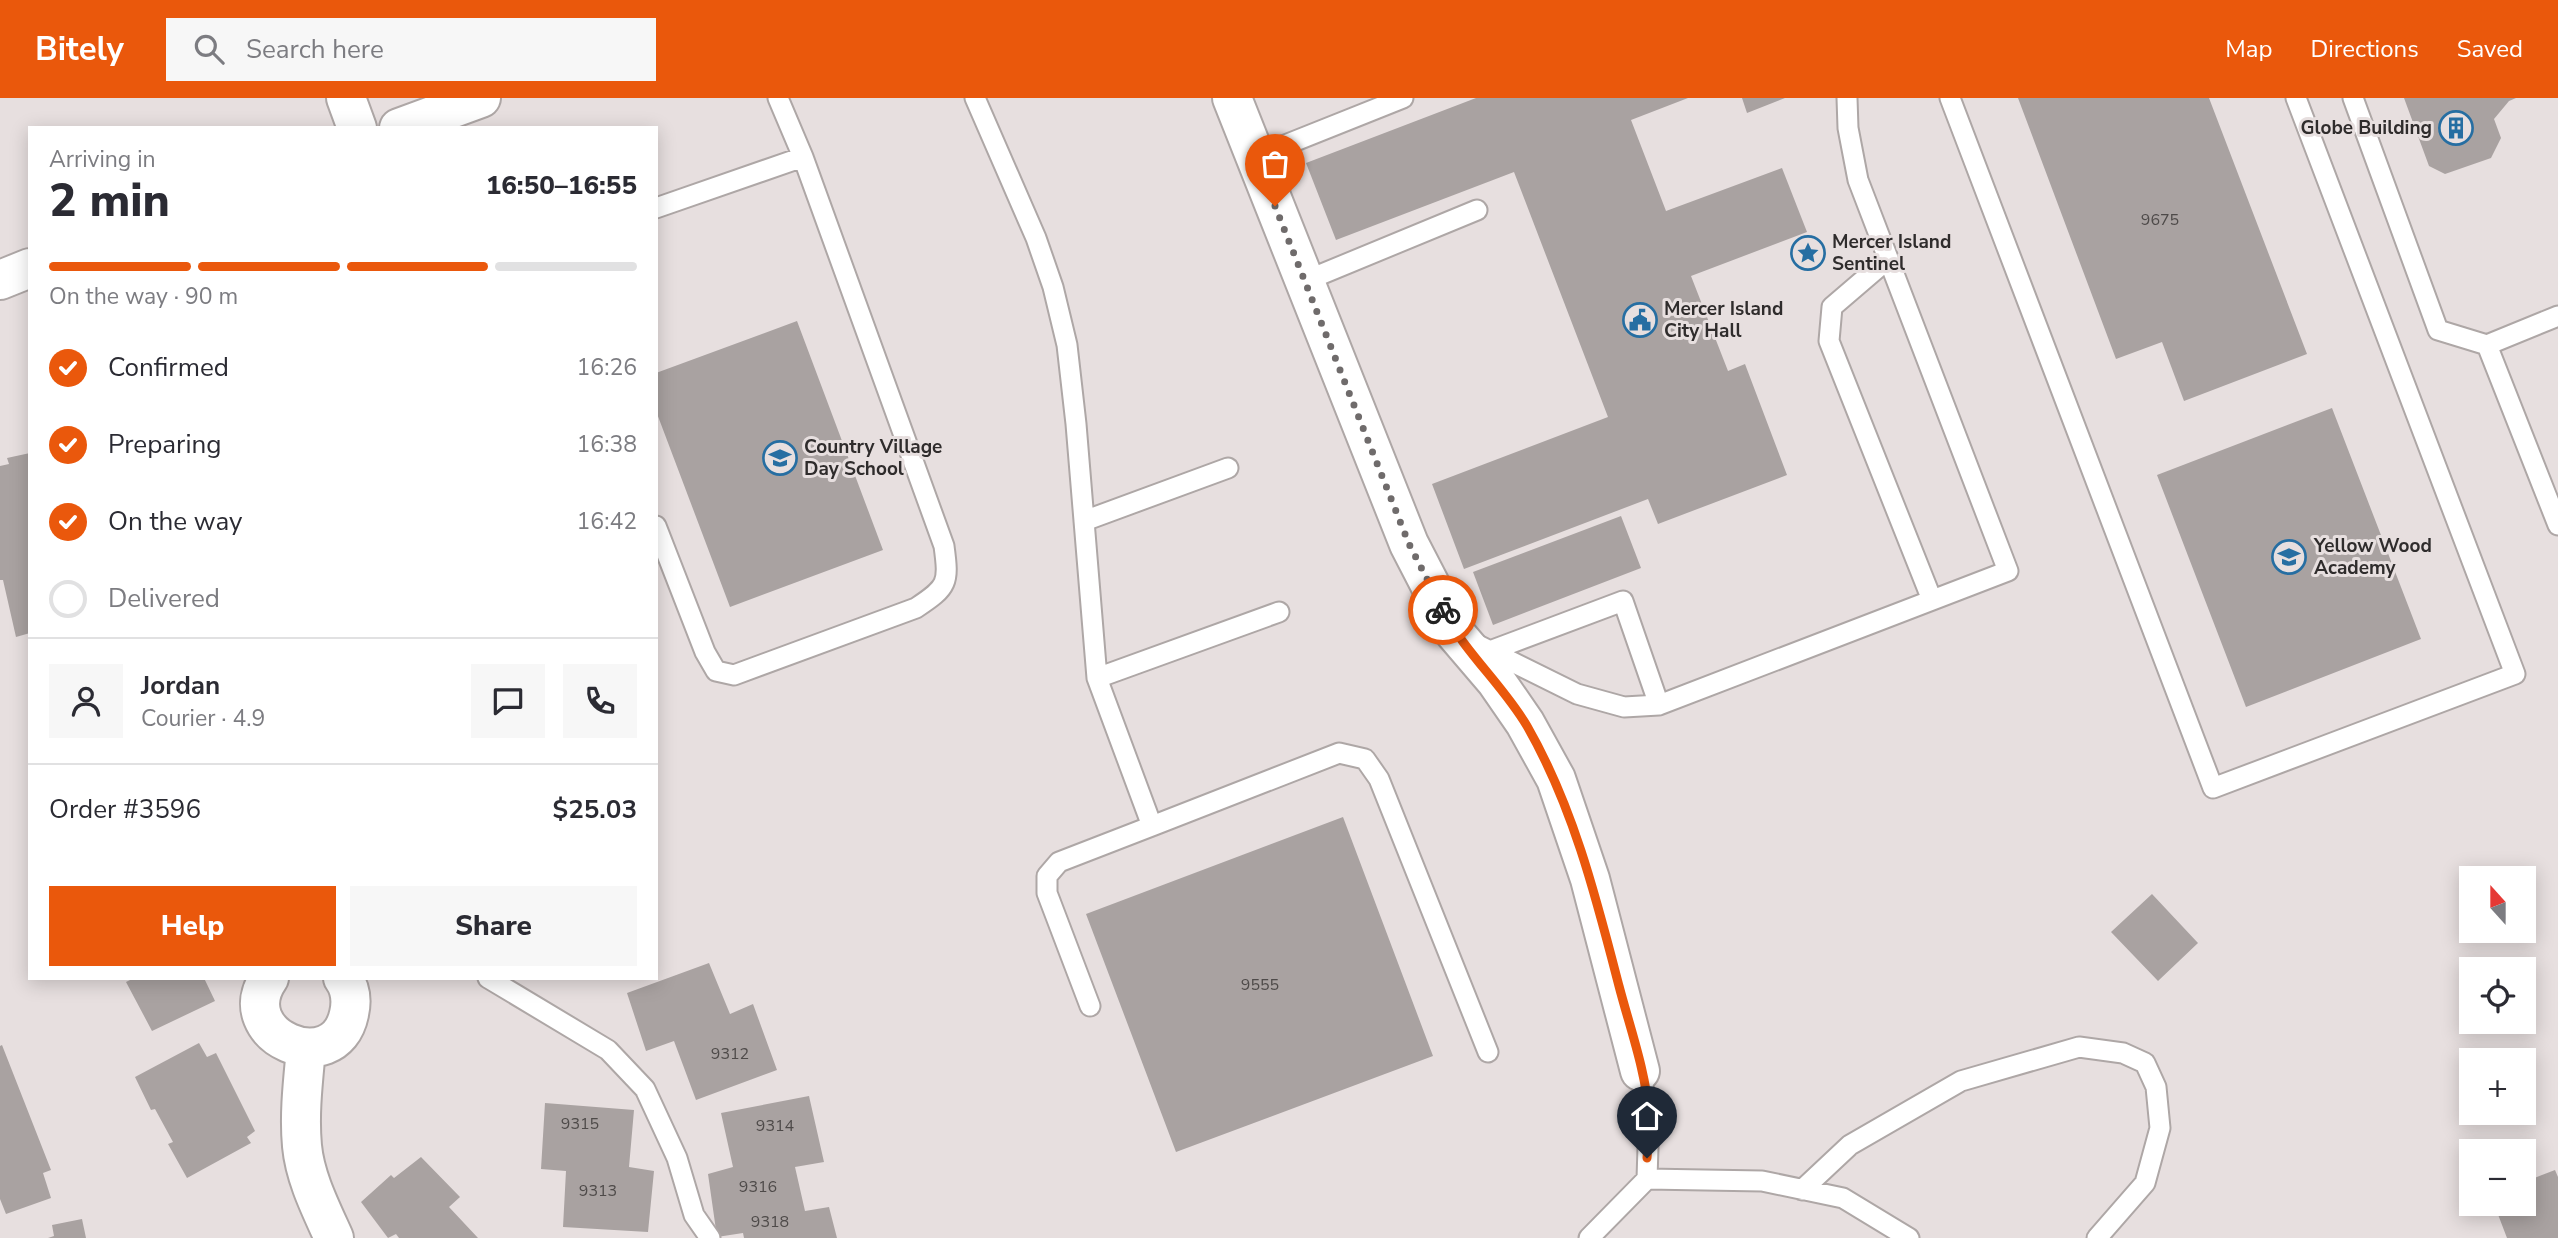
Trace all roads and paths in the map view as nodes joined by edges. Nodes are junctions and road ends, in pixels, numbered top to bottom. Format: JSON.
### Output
{"nodes":[{"id":1,"x":346,"y":98,"type":"edge"},
{"id":2,"x":481,"y":98,"type":"edge"},
{"id":3,"x":778,"y":98,"type":"edge"},
{"id":4,"x":975,"y":98,"type":"edge"},
{"id":5,"x":1232,"y":98,"type":"edge"},
{"id":6,"x":1403,"y":98,"type":"edge"},
{"id":7,"x":1847,"y":98,"type":"edge"},
{"id":8,"x":1950,"y":98,"type":"edge"},
{"id":9,"x":2296,"y":98,"type":"edge"},
{"id":10,"x":2353,"y":98,"type":"edge"},
{"id":11,"x":356,"y":126,"type":"edge"},
{"id":12,"x":405,"y":126,"type":"edge"},
{"id":13,"x":803,"y":156,"type":"junction"},
{"id":14,"x":1255,"y":157,"type":"junction"},
{"id":15,"x":658,"y":207,"type":"edge"},
{"id":16,"x":1477,"y":210,"type":"dead end"},
{"id":17,"x":1888,"y":259,"type":"junction"},
{"id":18,"x":28,"y":269,"type":"edge"},
{"id":19,"x":0,"y":280,"type":"edge"},
{"id":20,"x":1305,"y":281,"type":"junction"},
{"id":21,"x":2558,"y":316,"type":"edge"},
{"id":22,"x":2487,"y":345,"type":"junction"},
{"id":23,"x":1228,"y":468,"type":"dead end"},
{"id":24,"x":1084,"y":521,"type":"junction"},
{"id":25,"x":2558,"y":525,"type":"edge"},
{"id":26,"x":658,"y":531,"type":"edge"},
{"id":27,"x":1932,"y":600,"type":"junction"},
{"id":28,"x":1279,"y":612,"type":"dead end"},
{"id":29,"x":1455,"y":633,"type":"junction"},
{"id":30,"x":1490,"y":651,"type":"junction"},
{"id":31,"x":1097,"y":678,"type":"junction"},
{"id":32,"x":1659,"y":705,"type":"junction"},
{"id":33,"x":1152,"y":826,"type":"junction"},
{"id":34,"x":268,"y":980,"type":"edge"},
{"id":35,"x":344,"y":980,"type":"edge"},
{"id":36,"x":491,"y":980,"type":"edge"},
{"id":37,"x":1090,"y":1006,"type":"dead end"},
{"id":38,"x":306,"y":1049,"type":"junction"},
{"id":39,"x":1488,"y":1052,"type":"dead end"},
{"id":40,"x":1640,"y":1071,"type":"joint"},
{"id":41,"x":1647,"y":1179,"type":"junction"},
{"id":42,"x":1802,"y":1190,"type":"junction"},
{"id":43,"x":334,"y":1238,"type":"edge"},
{"id":44,"x":710,"y":1238,"type":"edge"},
{"id":45,"x":1589,"y":1238,"type":"edge"},
{"id":46,"x":1909,"y":1238,"type":"edge"},
{"id":47,"x":2097,"y":1238,"type":"edge"}],
"edges":[{"from":1,"to":11,"type":"street"},
{"from":2,"to":12,"type":"street"},
{"from":3,"to":13,"type":"lane"},
{"from":4,"to":24,"type":"lane"},
{"from":5,"to":14,"type":"street"},
{"from":6,"to":14,"type":"lane"},
{"from":7,"to":17,"type":"lane"},
{"from":8,"to":9,"type":"lane"},
{"from":10,"to":22,"type":"lane"},
{"from":13,"to":15,"type":"lane"},
{"from":13,"to":26,"type":"lane"},
{"from":14,"to":20,"type":"street"},
{"from":16,"to":20,"type":"lane"},
{"from":17,"to":27,"type":"lane"},
{"from":17,"to":27,"type":"lane"},
{"from":18,"to":19,"type":"street"},
{"from":20,"to":29,"type":"street"},
{"from":21,"to":22,"type":"lane"},
{"from":22,"to":25,"type":"lane"},
{"from":23,"to":24,"type":"lane"},
{"from":24,"to":31,"type":"lane"},
{"from":27,"to":32,"type":"lane"},
{"from":28,"to":31,"type":"lane"},
{"from":29,"to":30,"type":"lane"},
{"from":29,"to":40,"type":"street"},
{"from":30,"to":32,"type":"lane"},
{"from":30,"to":32,"type":"lane"},
{"from":31,"to":33,"type":"lane"},
{"from":33,"to":37,"type":"lane"},
{"from":33,"to":39,"type":"lane"},
{"from":34,"to":38,"type":"street"},
{"from":35,"to":38,"type":"street"},
{"from":36,"to":44,"type":"lane"},
{"from":38,"to":43,"type":"street"},
{"from":40,"to":41,"type":"lane"},
{"from":41,"to":42,"type":"lane"},
{"from":41,"to":45,"type":"lane"},
{"from":42,"to":46,"type":"lane"},
{"from":42,"to":47,"type":"lane"}]}
